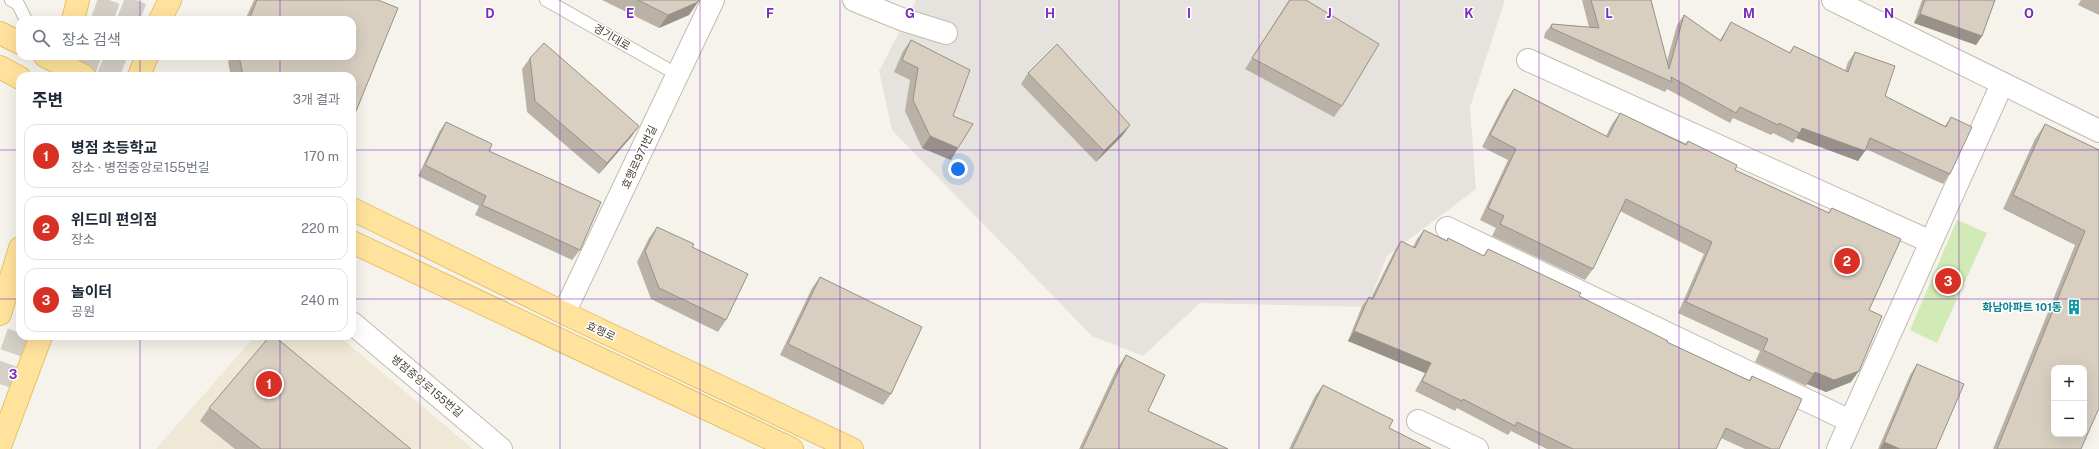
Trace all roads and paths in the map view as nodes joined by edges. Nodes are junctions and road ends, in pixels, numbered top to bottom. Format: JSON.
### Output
{"nodes":[{"id":1,"x":10,"y":0,"type":"edge"},
{"id":2,"x":78,"y":0,"type":"edge"},
{"id":3,"x":170,"y":0,"type":"edge"},
{"id":4,"x":546,"y":0,"type":"edge"},
{"id":5,"x":713,"y":0,"type":"edge"},
{"id":6,"x":854,"y":0,"type":"edge"},
{"id":7,"x":1832,"y":0,"type":"edge"},
{"id":8,"x":24,"y":16,"type":"edge"},
{"id":9,"x":74,"y":16,"type":"edge"},
{"id":10,"x":162,"y":16,"type":"edge"},
{"id":11,"x":0,"y":33,"type":"edge"},
{"id":12,"x":946,"y":33,"type":"dead end"},
{"id":13,"x":16,"y":41,"type":"edge"},
{"id":14,"x":145,"y":60,"type":"edge"},
{"id":15,"x":1528,"y":60,"type":"dead end"},
{"id":16,"x":56,"y":62,"type":"edge"},
{"id":17,"x":0,"y":68,"type":"edge"},
{"id":18,"x":76,"y":72,"type":"edge"},
{"id":19,"x":140,"y":72,"type":"edge"},
{"id":20,"x":678,"y":75,"type":"junction"},
{"id":21,"x":16,"y":76,"type":"edge"},
{"id":22,"x":2002,"y":84,"type":"junction"},
{"id":23,"x":2099,"y":131,"type":"edge"},
{"id":24,"x":356,"y":211,"type":"edge"},
{"id":25,"x":1447,"y":228,"type":"dead end"},
{"id":26,"x":1931,"y":242,"type":"junction"},
{"id":27,"x":356,"y":244,"type":"edge"},
{"id":28,"x":16,"y":261,"type":"edge"},
{"id":29,"x":564,"y":313,"type":"junction"},
{"id":30,"x":0,"y":314,"type":"edge"},
{"id":31,"x":356,"y":327,"type":"edge"},
{"id":32,"x":40,"y":340,"type":"edge"},
{"id":33,"x":1418,"y":421,"type":"dead end"},
{"id":34,"x":1850,"y":421,"type":"junction"},
{"id":35,"x":0,"y":446,"type":"edge"},
{"id":36,"x":501,"y":449,"type":"edge"},
{"id":37,"x":792,"y":449,"type":"edge"},
{"id":38,"x":852,"y":449,"type":"edge"},
{"id":39,"x":1477,"y":449,"type":"edge"},
{"id":40,"x":1838,"y":449,"type":"edge"}],
"edges":[{"from":1,"to":8,"type":"lane"},
{"from":2,"to":9,"type":"main road"},
{"from":3,"to":10,"type":"main road"},
{"from":4,"to":20,"type":"lane","name":"경기대로"},
{"from":5,"to":20,"type":"street","name":"효행로971번길"},
{"from":6,"to":12,"type":"street"},
{"from":7,"to":22,"type":"street"},
{"from":11,"to":13,"type":"main road"},
{"from":14,"to":19,"type":"main road"},
{"from":15,"to":26,"type":"street"},
{"from":16,"to":18,"type":"main road"},
{"from":17,"to":21,"type":"main road"},
{"from":20,"to":29,"type":"street","name":"효행로971번길"},
{"from":22,"to":23,"type":"street"},
{"from":22,"to":26,"type":"street"},
{"from":24,"to":29,"type":"main road","name":"효행로"},
{"from":25,"to":34,"type":"street"},
{"from":26,"to":34,"type":"street"},
{"from":27,"to":37,"type":"main road"},
{"from":28,"to":30,"type":"main road"},
{"from":29,"to":38,"type":"main road","name":"효행로"},
{"from":31,"to":36,"type":"street","name":"병점중앙로155번길"},
{"from":32,"to":35,"type":"main road"},
{"from":33,"to":39,"type":"street"},
{"from":34,"to":40,"type":"street"}]}
